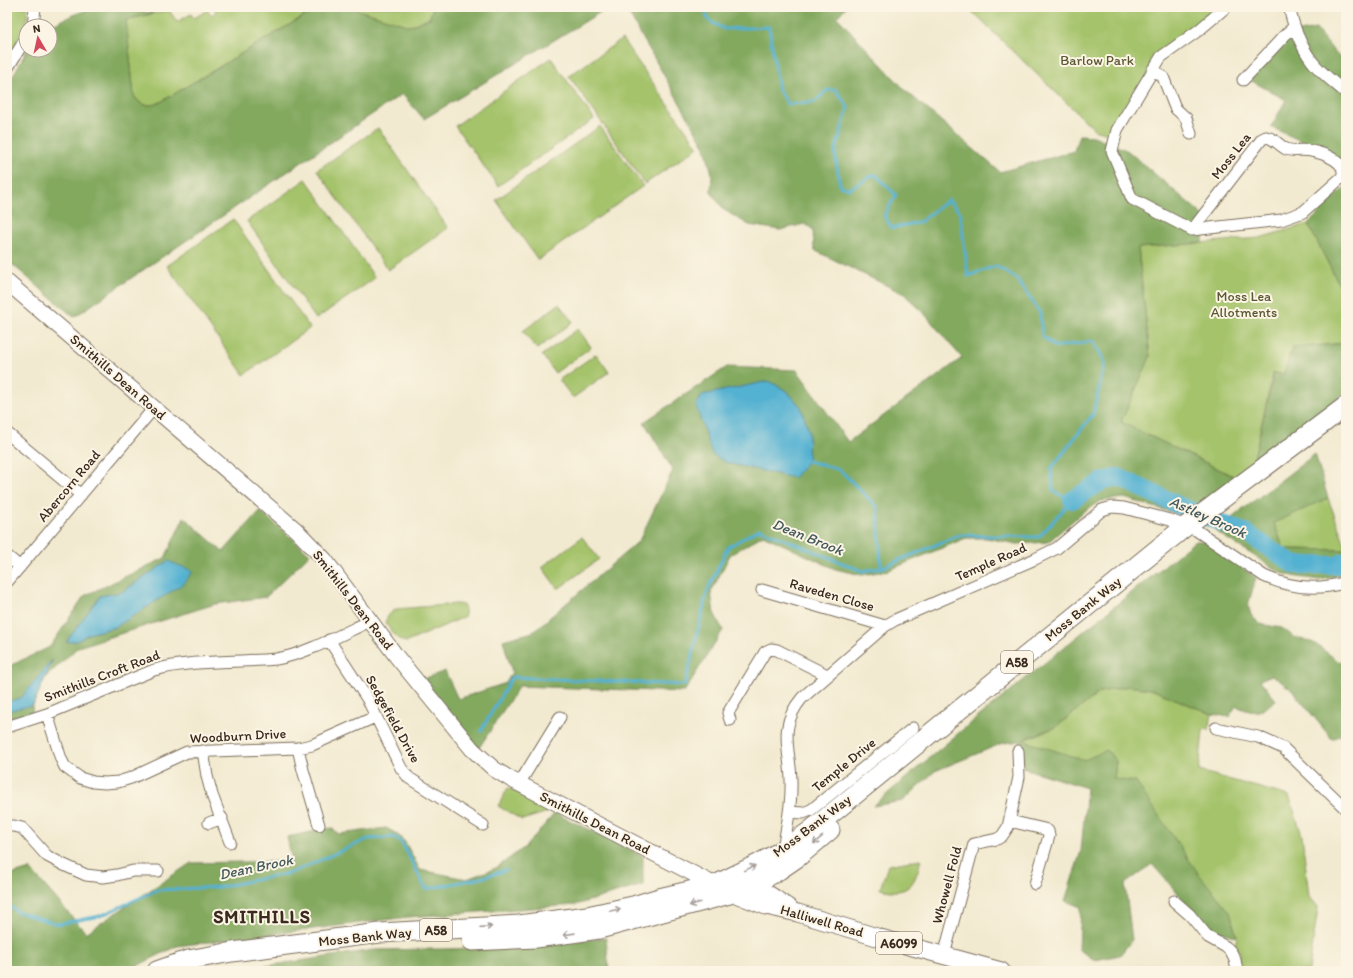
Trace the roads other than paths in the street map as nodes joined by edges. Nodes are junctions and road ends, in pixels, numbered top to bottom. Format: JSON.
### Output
{"nodes":[{"id":1,"x":35,"y":7,"type":"edge"},
{"id":2,"x":1226,"y":7,"type":"edge"},
{"id":3,"x":1283,"y":7,"type":"edge"},
{"id":4,"x":1292,"y":7,"type":"edge"},
{"id":5,"x":1289,"y":8,"type":"edge"},
{"id":6,"x":34,"y":18,"type":"edge"},
{"id":7,"x":1294,"y":27,"type":"junction"},
{"id":8,"x":18,"y":51,"type":"edge"},
{"id":9,"x":7,"y":69,"type":"edge"},
{"id":10,"x":1153,"y":69,"type":"junction"},
{"id":11,"x":1243,"y":80,"type":"dead end"},
{"id":12,"x":1346,"y":92,"type":"edge"},
{"id":13,"x":1191,"y":134,"type":"dead end"},
{"id":14,"x":1192,"y":230,"type":"junction"},
{"id":15,"x":7,"y":282,"type":"edge"},
{"id":16,"x":1346,"y":406,"type":"edge"},
{"id":17,"x":154,"y":408,"type":"junction"},
{"id":18,"x":1346,"y":420,"type":"edge"},
{"id":19,"x":7,"y":432,"type":"edge"},
{"id":20,"x":81,"y":495,"type":"junction"},
{"id":21,"x":1191,"y":528,"type":"junction"},
{"id":22,"x":7,"y":556,"type":"edge"},
{"id":23,"x":20,"y":567,"type":"junction"},
{"id":24,"x":7,"y":582,"type":"edge"},
{"id":25,"x":1346,"y":582,"type":"edge"},
{"id":26,"x":768,"y":589,"type":"dead end"},
{"id":27,"x":370,"y":621,"type":"junction"},
{"id":28,"x":885,"y":626,"type":"junction"},
{"id":29,"x":329,"y":640,"type":"junction"},
{"id":30,"x":827,"y":675,"type":"junction"},
{"id":31,"x":47,"y":714,"type":"junction"},
{"id":32,"x":375,"y":717,"type":"junction"},
{"id":33,"x":560,"y":717,"type":"dead end"},
{"id":34,"x":730,"y":720,"type":"dead end"},
{"id":35,"x":7,"y":727,"type":"edge"},
{"id":36,"x":913,"y":728,"type":"dead end"},
{"id":37,"x":1216,"y":728,"type":"dead end"},
{"id":38,"x":298,"y":748,"type":"junction"},
{"id":39,"x":202,"y":751,"type":"junction"},
{"id":40,"x":1018,"y":751,"type":"dead end"},
{"id":41,"x":519,"y":784,"type":"junction"},
{"id":42,"x":1346,"y":809,"type":"edge"},
{"id":43,"x":789,"y":812,"type":"junction"},
{"id":44,"x":222,"y":818,"type":"junction"},
{"id":45,"x":1010,"y":821,"type":"junction"},
{"id":46,"x":209,"y":822,"type":"dead end"},
{"id":47,"x":319,"y":825,"type":"dead end"},
{"id":48,"x":483,"y":825,"type":"dead end"},
{"id":49,"x":7,"y":826,"type":"edge"},
{"id":50,"x":230,"y":842,"type":"dead end"},
{"id":51,"x":783,"y":850,"type":"junction"},
{"id":52,"x":154,"y":873,"type":"dead end"},
{"id":53,"x":1035,"y":884,"type":"dead end"},
{"id":54,"x":715,"y":885,"type":"junction"},
{"id":55,"x":751,"y":885,"type":"junction"},
{"id":56,"x":733,"y":894,"type":"junction"},
{"id":57,"x":1174,"y":901,"type":"dead end"},
{"id":58,"x":798,"y":913,"type":"junction"},
{"id":59,"x":944,"y":955,"type":"junction"},
{"id":60,"x":996,"y":970,"type":"edge"},
{"id":61,"x":157,"y":971,"type":"edge"},
{"id":62,"x":189,"y":971,"type":"edge"},
{"id":63,"x":1237,"y":971,"type":"edge"}],
"edges":[{"from":1,"to":6,"type":"street"},
{"from":2,"to":10,"type":"street"},
{"from":3,"to":5,"type":"street"},
{"from":4,"to":5,"type":"street"},
{"from":5,"to":7,"type":"street"},
{"from":7,"to":11,"type":"street"},
{"from":7,"to":12,"type":"street"},
{"from":8,"to":9,"type":"street"},
{"from":10,"to":13,"type":"street"},
{"from":10,"to":14,"type":"street"},
{"from":14,"to":14,"type":"street","name":"Moss Lea"},
{"from":15,"to":17,"type":"street","name":"Smithills Dean Road"},
{"from":16,"to":21,"type":"highway","name":"Moss Bank Way","number":"A58"},
{"from":17,"to":20,"type":"street","name":"Abercorn Road"},
{"from":17,"to":27,"type":"street","name":"Smithills Dean Road"},
{"from":18,"to":21,"type":"highway","name":"Moss Bank Way","number":"A58"},
{"from":19,"to":20,"type":"street"},
{"from":20,"to":23,"type":"street","name":"Abercorn Road"},
{"from":21,"to":25,"type":"street","name":"Temple Road"},
{"from":21,"to":28,"type":"street","name":"Temple Road"},
{"from":21,"to":51,"type":"highway","name":"Moss Bank Way","number":"A58"},
{"from":21,"to":55,"type":"highway","name":"Moss Bank Way","number":"A58","one_way":true},
{"from":22,"to":23,"type":"street"},
{"from":23,"to":24,"type":"street","name":"Abercorn Road"},
{"from":26,"to":28,"type":"street","name":"Raveden Close"},
{"from":27,"to":29,"type":"street","name":"Smithills Croft Road"},
{"from":27,"to":41,"type":"street","name":"Smithills Dean Road"},
{"from":28,"to":30,"type":"street","name":"Temple Road"},
{"from":29,"to":31,"type":"street","name":"Smithills Croft Road"},
{"from":29,"to":32,"type":"street","name":"Sedgefield Drive"},
{"from":30,"to":34,"type":"street"},
{"from":30,"to":43,"type":"street","name":"Temple Road"},
{"from":31,"to":35,"type":"street","name":"Smithills Croft Road"},
{"from":31,"to":39,"type":"street","name":"Woodburn Drive"},
{"from":32,"to":38,"type":"street","name":"Woodburn Drive"},
{"from":32,"to":48,"type":"street","name":"Sedgefield Drive"},
{"from":33,"to":41,"type":"street"},
{"from":36,"to":43,"type":"street","name":"Temple Drive"},
{"from":37,"to":42,"type":"street"},
{"from":38,"to":39,"type":"street","name":"Woodburn Drive"},
{"from":38,"to":47,"type":"street"},
{"from":39,"to":44,"type":"street"},
{"from":40,"to":45,"type":"street","name":"Whowell Fold"},
{"from":41,"to":54,"type":"street","name":"Smithills Dean Road"},
{"from":43,"to":51,"type":"street","name":"Temple Road"},
{"from":44,"to":46,"type":"street"},
{"from":44,"to":50,"type":"street"},
{"from":45,"to":53,"type":"street"},
{"from":45,"to":59,"type":"street","name":"Whowell Fold"},
{"from":49,"to":52,"type":"street"},
{"from":54,"to":51,"type":"highway","name":"Moss Bank Way","number":"A58","one_way":true},
{"from":54,"to":55,"type":"main road"},
{"from":54,"to":56,"type":"main road","name":"Halliwell Road","number":"A6099"},
{"from":61,"to":54,"type":"highway","name":"Moss Bank Way","number":"A58","one_way":true},
{"from":55,"to":56,"type":"highway","name":"Moss Bank Way","number":"A58"},
{"from":55,"to":58,"type":"main road"},
{"from":56,"to":58,"type":"main road","name":"Halliwell Road","number":"A6099"},
{"from":56,"to":62,"type":"highway","name":"Moss Bank Way","number":"A58","one_way":true},
{"from":57,"to":63,"type":"street"},
{"from":58,"to":59,"type":"main road","name":"Halliwell Road","number":"A6099"},
{"from":59,"to":60,"type":"main road","name":"Halliwell Road","number":"A6099"}]}
